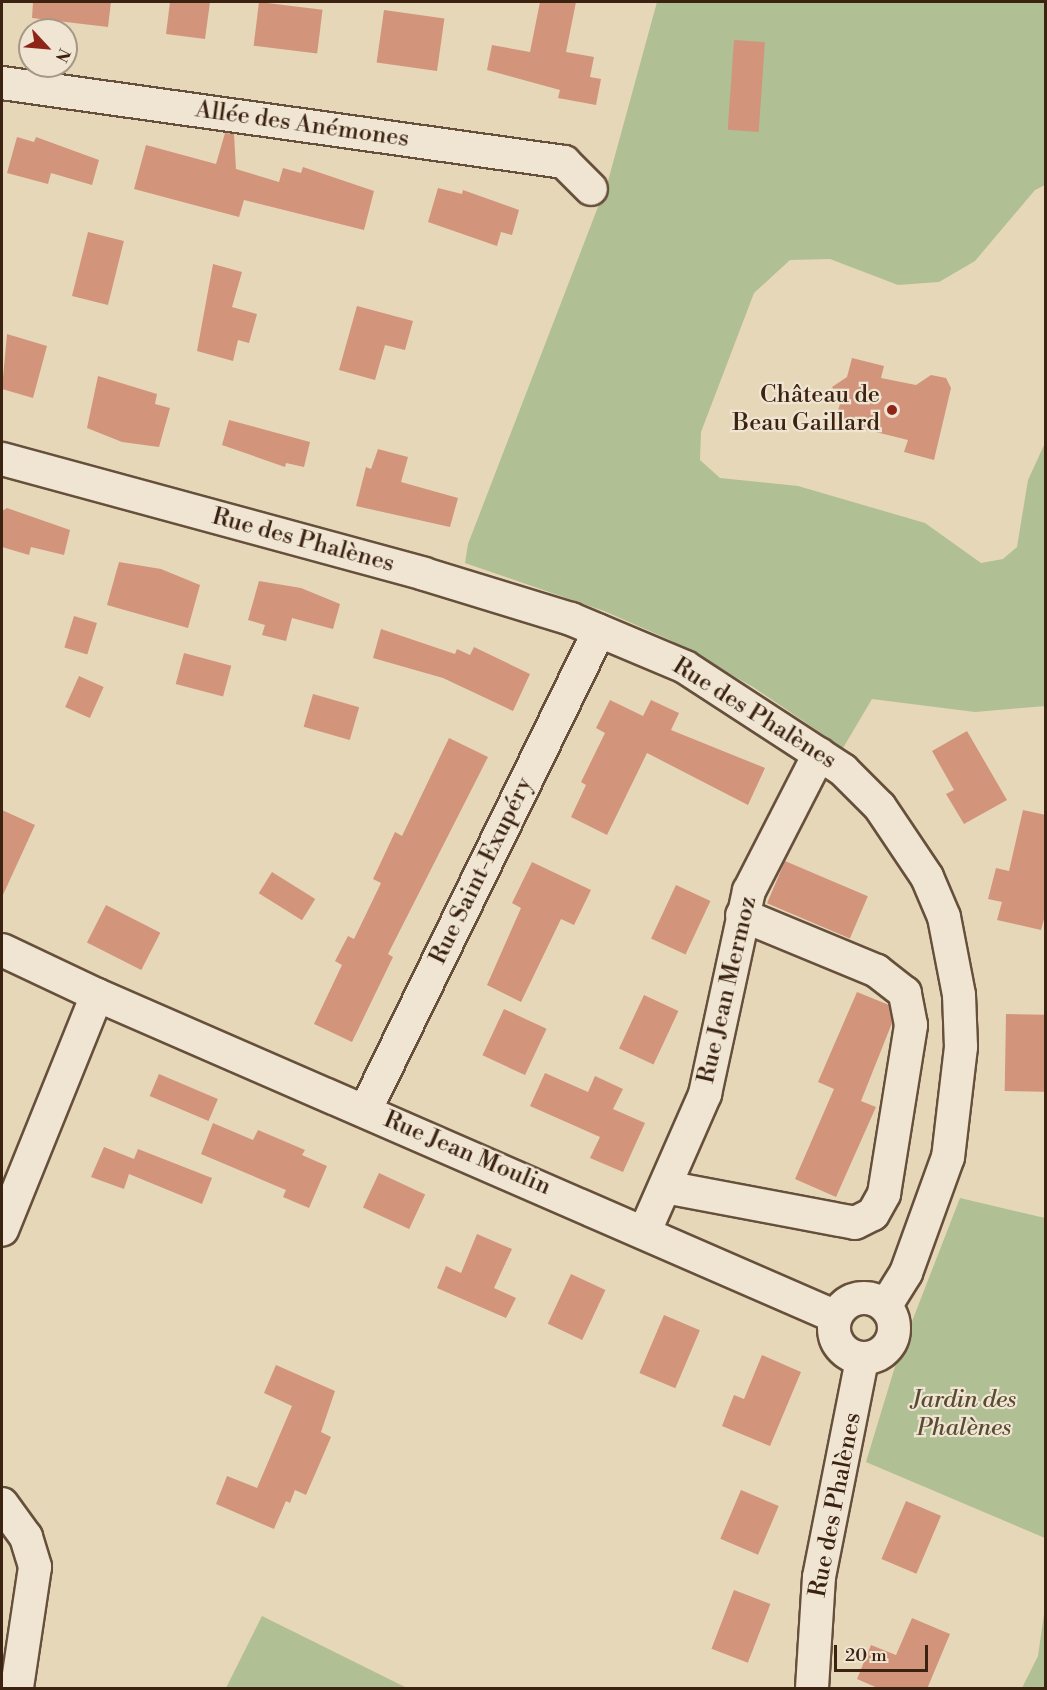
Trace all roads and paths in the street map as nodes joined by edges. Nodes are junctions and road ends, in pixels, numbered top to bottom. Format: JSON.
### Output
{"nodes":[{"id":1,"x":2,"y":83,"type":"edge"},
{"id":2,"x":591,"y":189,"type":"dead end"},
{"id":3,"x":2,"y":459,"type":"edge"},
{"id":4,"x":599,"y":631,"type":"junction"},
{"id":5,"x":819,"y":754,"type":"junction"},
{"id":6,"x":742,"y":915,"type":"junction"},
{"id":7,"x":2,"y":950,"type":"edge"},
{"id":8,"x":97,"y":995,"type":"junction"},
{"id":9,"x":365,"y":1111,"type":"junction"},
{"id":10,"x":665,"y":1187,"type":"junction"},
{"id":11,"x":2,"y":1230,"type":"edge"},
{"id":12,"x":645,"y":1231,"type":"junction"},
{"id":13,"x":885,"y":1306,"type":"junction"},
{"id":14,"x":836,"y":1317,"type":"junction"},
{"id":15,"x":862,"y":1359,"type":"junction"},
{"id":16,"x":2,"y":1504,"type":"edge"},
{"id":17,"x":17,"y":1689,"type":"edge"},
{"id":18,"x":812,"y":1689,"type":"edge"}],
"edges":[{"from":1,"to":2,"type":"street","name":"Allée des Anémones"},
{"from":3,"to":4,"type":"street","name":"Rue des Phalènes"},
{"from":4,"to":5,"type":"street","name":"Rue des Phalènes"},
{"from":4,"to":9,"type":"street","name":"Rue Saint-Exupéry"},
{"from":5,"to":6,"type":"street","name":"Rue Jean Mermoz"},
{"from":5,"to":13,"type":"street","name":"Rue des Phalènes"},
{"from":6,"to":10,"type":"street","name":"Rue Jean Mermoz"},
{"from":6,"to":10,"type":"street"},
{"from":7,"to":8,"type":"street","name":"Rue Jean Moulin"},
{"from":8,"to":9,"type":"street","name":"Rue Jean Moulin"},
{"from":8,"to":11,"type":"street"},
{"from":9,"to":12,"type":"street","name":"Rue Jean Moulin"},
{"from":10,"to":12,"type":"street","name":"Rue Jean Mermoz"},
{"from":12,"to":14,"type":"street","name":"Rue Jean Moulin"},
{"from":13,"to":14,"type":"street"},
{"from":13,"to":15,"type":"street"},
{"from":14,"to":15,"type":"street"},
{"from":15,"to":18,"type":"street","name":"Rue des Phalènes"},
{"from":16,"to":17,"type":"street"}]}
